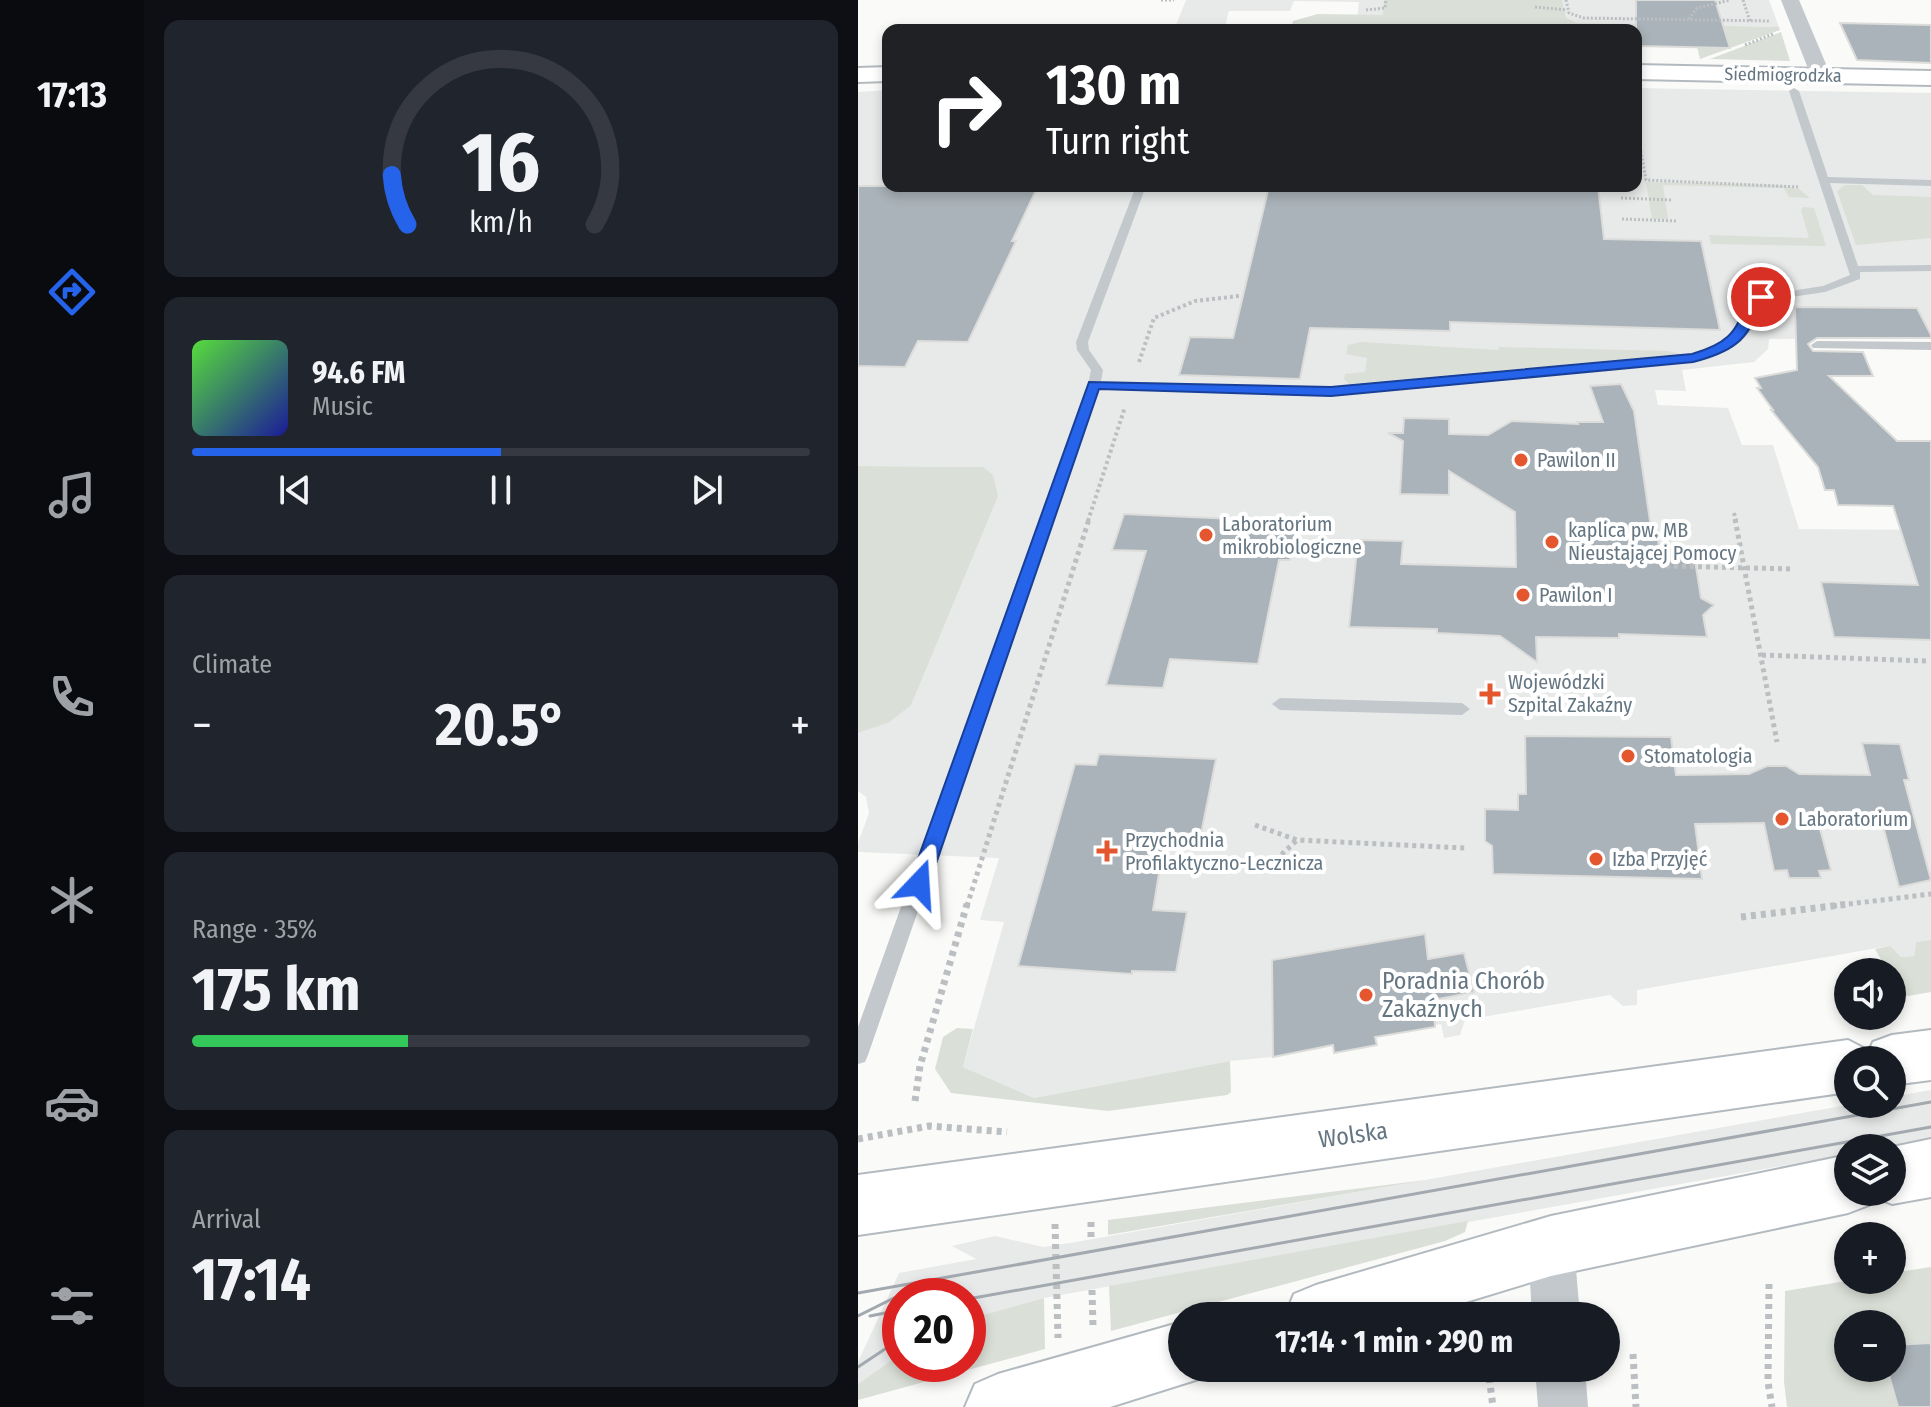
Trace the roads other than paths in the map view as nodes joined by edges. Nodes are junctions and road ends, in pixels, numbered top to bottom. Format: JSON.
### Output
{"nodes":[{"id":1,"x":1790,"y":0,"type":"edge"},
{"id":2,"x":1642,"y":72,"type":"edge"},
{"id":3,"x":882,"y":74,"type":"edge"},
{"id":4,"x":858,"y":75,"type":"edge"},
{"id":5,"x":1821,"y":76,"type":"junction"},
{"id":6,"x":1931,"y":78,"type":"edge"},
{"id":7,"x":1794,"y":91,"type":"dead end"},
{"id":8,"x":1824,"y":180,"type":"junction"},
{"id":9,"x":1931,"y":183,"type":"edge"},
{"id":10,"x":1139,"y":192,"type":"edge"},
{"id":11,"x":1931,"y":268,"type":"edge"},
{"id":12,"x":1853,"y":269,"type":"junction"},
{"id":13,"x":1817,"y":345,"type":"dead end"},
{"id":14,"x":1931,"y":346,"type":"edge"},
{"id":15,"x":1094,"y":385,"type":"junction"},
{"id":16,"x":1280,"y":704,"type":"dead end"},
{"id":17,"x":1462,"y":709,"type":"dead end"},
{"id":18,"x":858,"y":1055,"type":"edge"},
{"id":19,"x":1931,"y":1055,"type":"edge"},
{"id":20,"x":1906,"y":1058,"type":"edge"},
{"id":21,"x":1834,"y":1068,"type":"edge"},
{"id":22,"x":1931,"y":1168,"type":"edge"},
{"id":23,"x":1906,"y":1172,"type":"edge"},
{"id":24,"x":1834,"y":1187,"type":"edge"},
{"id":25,"x":858,"y":1205,"type":"edge"},
{"id":26,"x":1551,"y":1246,"type":"junction"},
{"id":27,"x":1363,"y":1302,"type":"edge"},
{"id":28,"x":1555,"y":1302,"type":"edge"},
{"id":29,"x":1168,"y":1358,"type":"edge"},
{"id":30,"x":1561,"y":1382,"type":"edge"},
{"id":31,"x":998,"y":1407,"type":"edge"},
{"id":32,"x":1563,"y":1407,"type":"edge"}],
"edges":[{"from":1,"to":5,"type":"street"},
{"from":2,"to":5,"type":"main road","name":"Siedmiogrodzka"},
{"from":3,"to":4,"type":"main road"},
{"from":5,"to":6,"type":"main road","name":"Siedmiogrodzka"},
{"from":7,"to":8,"type":"lane"},
{"from":8,"to":9,"type":"lane"},
{"from":8,"to":12,"type":"lane"},
{"from":10,"to":15,"type":"lane"},
{"from":11,"to":12,"type":"lane"},
{"from":12,"to":15,"type":"lane"},
{"from":13,"to":14,"type":"lane"},
{"from":15,"to":18,"type":"lane"},
{"from":16,"to":17,"type":"lane"},
{"from":19,"to":20,"type":"main road"},
{"from":21,"to":25,"type":"main road","name":"Wolska"},
{"from":22,"to":23,"type":"main road"},
{"from":24,"to":26,"type":"main road"},
{"from":26,"to":27,"type":"main road"},
{"from":26,"to":28,"type":"street"},
{"from":29,"to":31,"type":"main road"},
{"from":30,"to":32,"type":"street"}]}
